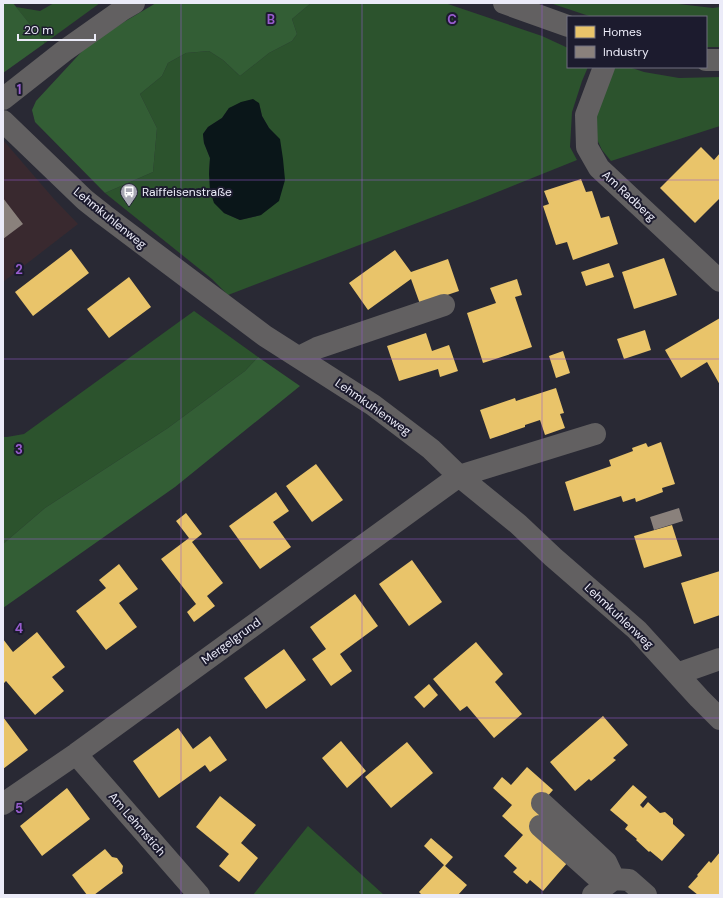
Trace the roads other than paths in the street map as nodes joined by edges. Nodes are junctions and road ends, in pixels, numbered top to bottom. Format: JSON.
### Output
{"nodes":[{"id":1,"x":134,"y":3,"type":"edge"},
{"id":2,"x":504,"y":3,"type":"edge"},
{"id":3,"x":567,"y":26,"type":"edge"},
{"id":4,"x":707,"y":60,"type":"edge"},
{"id":5,"x":720,"y":60,"type":"edge"},
{"id":6,"x":604,"y":68,"type":"edge"},
{"id":7,"x":3,"y":99,"type":"edge"},
{"id":8,"x":3,"y":121,"type":"edge"},
{"id":9,"x":720,"y":281,"type":"edge"},
{"id":10,"x":444,"y":305,"type":"dead end"},
{"id":11,"x":299,"y":357,"type":"junction"},
{"id":12,"x":595,"y":434,"type":"dead end"},
{"id":13,"x":459,"y":476,"type":"junction"},
{"id":14,"x":720,"y":659,"type":"edge"},
{"id":15,"x":677,"y":674,"type":"junction"},
{"id":16,"x":720,"y":719,"type":"edge"},
{"id":17,"x":76,"y":754,"type":"junction"},
{"id":18,"x":542,"y":803,"type":"dead end"},
{"id":19,"x":3,"y":804,"type":"edge"},
{"id":20,"x":540,"y":826,"type":"dead end"},
{"id":21,"x":604,"y":886,"type":"edge"},
{"id":22,"x":199,"y":895,"type":"edge"},
{"id":23,"x":646,"y":895,"type":"edge"}],
"edges":[{"from":1,"to":7,"type":"street"},
{"from":2,"to":3,"type":"street"},
{"from":4,"to":5,"type":"street"},
{"from":6,"to":9,"type":"street","name":"Am Radberg"},
{"from":8,"to":11,"type":"street","name":"Lehmkuhlenweg"},
{"from":10,"to":11,"type":"street"},
{"from":11,"to":13,"type":"street","name":"Lehmkuhlenweg"},
{"from":12,"to":13,"type":"street","name":"Mergelgrund"},
{"from":13,"to":15,"type":"street","name":"Lehmkuhlenweg"},
{"from":13,"to":17,"type":"street","name":"Mergelgrund"},
{"from":14,"to":15,"type":"street"},
{"from":15,"to":16,"type":"street","name":"Lehmkuhlenweg"},
{"from":17,"to":19,"type":"street","name":"Mergelgrund"},
{"from":17,"to":22,"type":"street","name":"Am Lehmstich"},
{"from":18,"to":21,"type":"street"},
{"from":20,"to":21,"type":"street"},
{"from":21,"to":23,"type":"street"}]}
